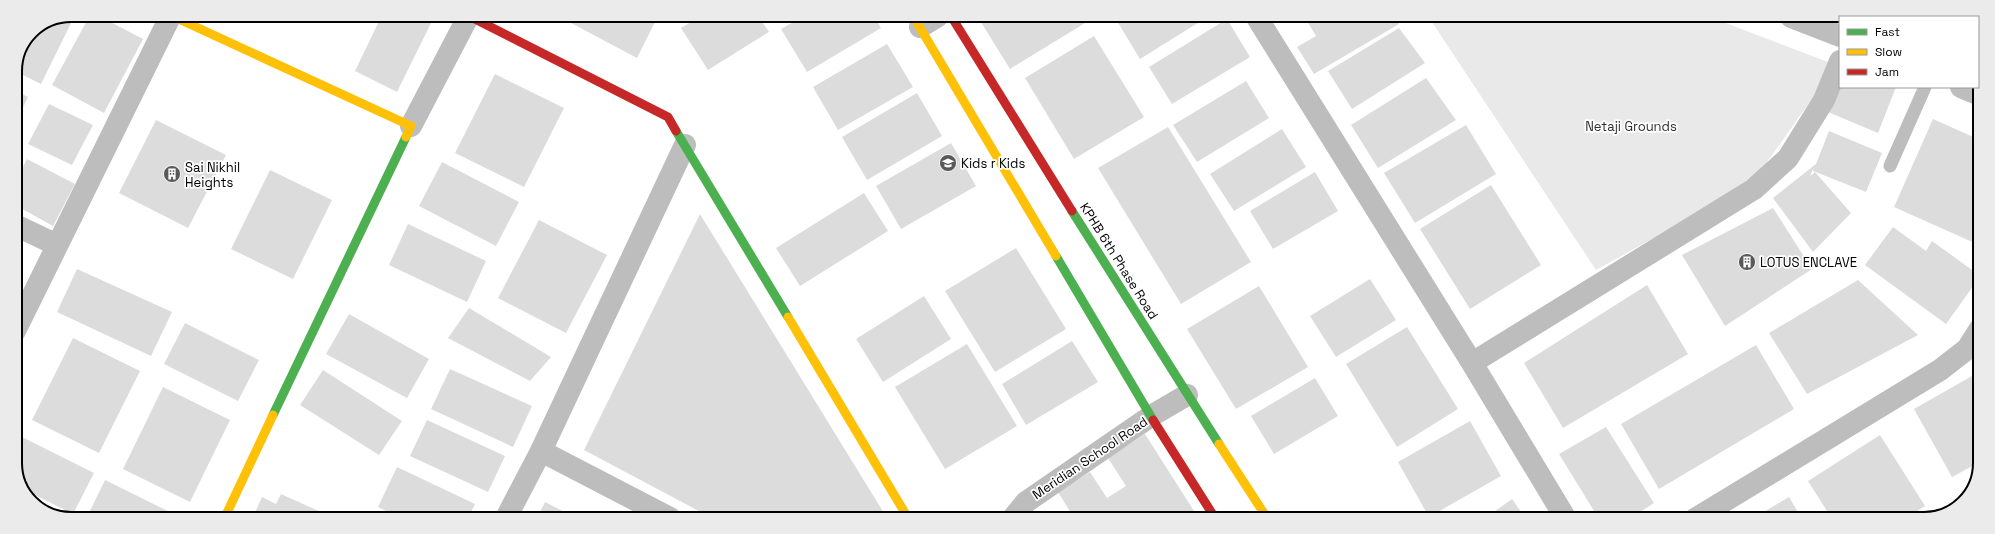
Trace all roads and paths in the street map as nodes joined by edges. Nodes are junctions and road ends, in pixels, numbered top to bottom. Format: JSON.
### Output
{"nodes":[{"id":1,"x":167,"y":22,"type":"edge"},
{"id":2,"x":185,"y":22,"type":"edge"},
{"id":3,"x":466,"y":22,"type":"edge"},
{"id":4,"x":481,"y":22,"type":"edge"},
{"id":5,"x":925,"y":22,"type":"edge"},
{"id":6,"x":955,"y":22,"type":"edge"},
{"id":7,"x":1260,"y":22,"type":"edge"},
{"id":8,"x":1804,"y":22,"type":"edge"},
{"id":9,"x":1839,"y":36,"type":"edge"},
{"id":10,"x":1839,"y":63,"type":"edge"},
{"id":11,"x":1925,"y":88,"type":"edge"},
{"id":12,"x":1963,"y":88,"type":"edge"},
{"id":13,"x":1973,"y":92,"type":"edge"},
{"id":14,"x":411,"y":126,"type":"junction"},
{"id":15,"x":685,"y":145,"type":"junction"},
{"id":16,"x":1890,"y":166,"type":"dead end"},
{"id":17,"x":22,"y":228,"type":"edge"},
{"id":18,"x":57,"y":245,"type":"junction"},
{"id":19,"x":22,"y":317,"type":"edge"},
{"id":20,"x":1973,"y":352,"type":"edge"},
{"id":21,"x":1472,"y":363,"type":"junction"},
{"id":22,"x":1187,"y":395,"type":"junction"},
{"id":23,"x":1151,"y":416,"type":"junction"},
{"id":24,"x":541,"y":451,"type":"junction"},
{"id":25,"x":227,"y":512,"type":"edge"},
{"id":26,"x":509,"y":512,"type":"edge"},
{"id":27,"x":658,"y":512,"type":"edge"},
{"id":28,"x":904,"y":512,"type":"edge"},
{"id":29,"x":1018,"y":512,"type":"edge"},
{"id":30,"x":1211,"y":512,"type":"edge"},
{"id":31,"x":1264,"y":512,"type":"edge"},
{"id":32,"x":1562,"y":512,"type":"edge"},
{"id":33,"x":1707,"y":512,"type":"edge"}],
"edges":[{"from":1,"to":18,"type":"street"},
{"from":2,"to":14,"type":"street"},
{"from":3,"to":14,"type":"street"},
{"from":4,"to":15,"type":"street"},
{"from":5,"to":23,"type":"street"},
{"from":6,"to":22,"type":"street","name":"KPHB 6th Phase Road"},
{"from":7,"to":21,"type":"street"},
{"from":8,"to":9,"type":"street"},
{"from":10,"to":21,"type":"street"},
{"from":11,"to":16,"type":"lane"},
{"from":12,"to":13,"type":"street"},
{"from":14,"to":25,"type":"street"},
{"from":15,"to":24,"type":"street"},
{"from":15,"to":28,"type":"street"},
{"from":17,"to":18,"type":"street"},
{"from":18,"to":19,"type":"street"},
{"from":20,"to":33,"type":"street"},
{"from":21,"to":32,"type":"street"},
{"from":22,"to":23,"type":"street","name":"Meridian School Road"},
{"from":22,"to":31,"type":"street","name":"KPHB 6th Phase Road"},
{"from":23,"to":29,"type":"street","name":"Meridian School Road"},
{"from":23,"to":30,"type":"street"},
{"from":24,"to":26,"type":"street"},
{"from":24,"to":27,"type":"street"}]}
